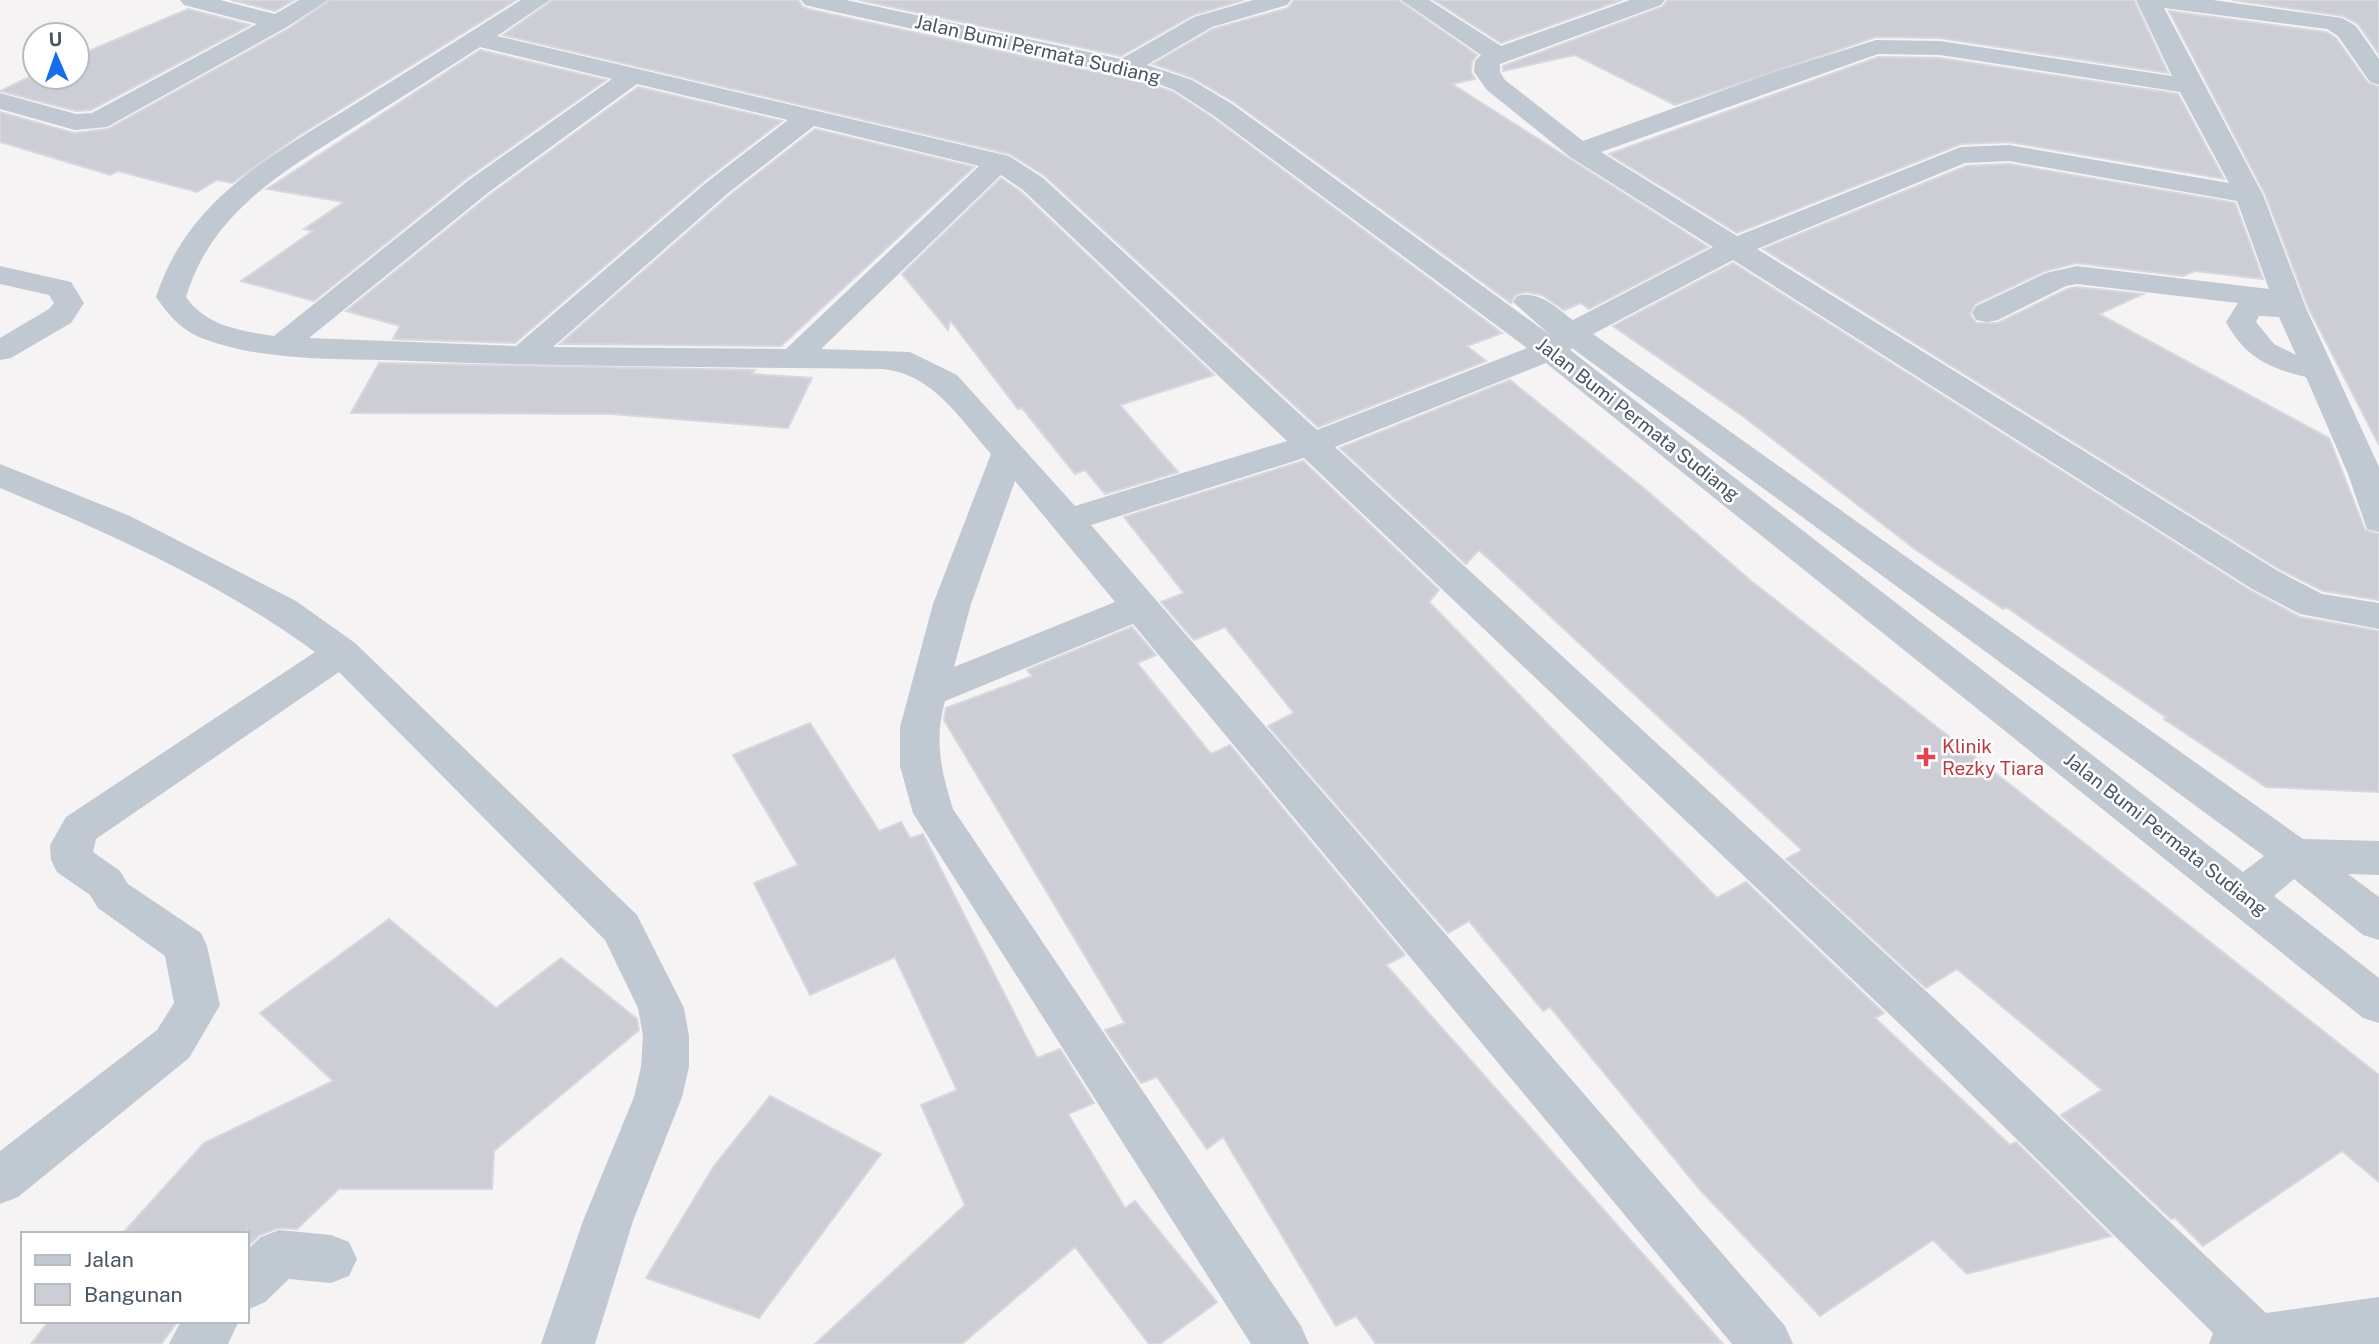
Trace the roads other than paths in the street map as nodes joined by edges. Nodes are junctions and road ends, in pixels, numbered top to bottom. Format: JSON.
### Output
{"nodes":[{"id":1,"x":192,"y":0,"type":"edge"},
{"id":2,"x":316,"y":0,"type":"edge"},
{"id":3,"x":538,"y":0,"type":"edge"},
{"id":4,"x":813,"y":0,"type":"edge"},
{"id":5,"x":903,"y":0,"type":"edge"},
{"id":6,"x":1279,"y":0,"type":"edge"},
{"id":7,"x":1413,"y":0,"type":"edge"},
{"id":8,"x":1653,"y":0,"type":"edge"},
{"id":9,"x":2148,"y":0,"type":"edge"},
{"id":10,"x":2158,"y":0,"type":"edge"},
{"id":11,"x":2230,"y":4,"type":"edge"},
{"id":12,"x":278,"y":22,"type":"junction"},
{"id":13,"x":476,"y":39,"type":"junction"},
{"id":14,"x":1160,"y":48,"type":"junction"},
{"id":15,"x":1498,"y":55,"type":"junction"},
{"id":16,"x":1127,"y":66,"type":"junction"},
{"id":17,"x":632,"y":76,"type":"junction"},
{"id":18,"x":2379,"y":77,"type":"edge"},
{"id":19,"x":2190,"y":86,"type":"junction"},
{"id":20,"x":0,"y":101,"type":"edge"},
{"id":21,"x":809,"y":117,"type":"junction"},
{"id":22,"x":1580,"y":151,"type":"junction"},
{"id":23,"x":999,"y":162,"type":"junction"},
{"id":24,"x":2249,"y":195,"type":"junction"},
{"id":25,"x":1735,"y":247,"type":"junction"},
{"id":26,"x":0,"y":275,"type":"edge"},
{"id":27,"x":2289,"y":304,"type":"junction"},
{"id":28,"x":1987,"y":313,"type":"dead end"},
{"id":29,"x":1561,"y":341,"type":"junction"},
{"id":30,"x":280,"y":346,"type":"junction"},
{"id":31,"x":0,"y":351,"type":"edge"},
{"id":32,"x":524,"y":356,"type":"junction"},
{"id":33,"x":795,"y":357,"type":"junction"},
{"id":34,"x":2317,"y":370,"type":"junction"},
{"id":35,"x":1309,"y":445,"type":"junction"},
{"id":36,"x":1009,"y":452,"type":"junction"},
{"id":37,"x":0,"y":475,"type":"edge"},
{"id":38,"x":1068,"y":520,"type":"junction"},
{"id":39,"x":2379,"y":521,"type":"edge"},
{"id":40,"x":1139,"y":607,"type":"junction"},
{"id":41,"x":2379,"y":616,"type":"edge"},
{"id":42,"x":342,"y":652,"type":"junction"},
{"id":43,"x":928,"y":693,"type":"junction"},
{"id":44,"x":2294,"y":855,"type":"junction"},
{"id":45,"x":2379,"y":858,"type":"edge"},
{"id":46,"x":2244,"y":896,"type":"junction"},
{"id":47,"x":2379,"y":922,"type":"edge"},
{"id":48,"x":2379,"y":1004,"type":"edge"},
{"id":49,"x":0,"y":1181,"type":"edge"},
{"id":50,"x":331,"y":1259,"type":"dead end"},
{"id":51,"x":248,"y":1284,"type":"edge"},
{"id":52,"x":2379,"y":1322,"type":"edge"},
{"id":53,"x":212,"y":1323,"type":"edge"},
{"id":54,"x":2249,"y":1342,"type":"edge"},
{"id":55,"x":196,"y":1344,"type":"edge"},
{"id":56,"x":568,"y":1344,"type":"edge"},
{"id":57,"x":1282,"y":1344,"type":"edge"},
{"id":58,"x":1766,"y":1344,"type":"edge"}],
"edges":[{"from":1,"to":12,"type":"street"},
{"from":2,"to":12,"type":"street"},
{"from":3,"to":13,"type":"street"},
{"from":4,"to":16,"type":"street","name":"Jalan Bumi Permata Sudiang"},
{"from":5,"to":14,"type":"street","name":"Jalan Bumi Permata Sudiang"},
{"from":6,"to":14,"type":"street"},
{"from":7,"to":15,"type":"street"},
{"from":8,"to":15,"type":"street"},
{"from":9,"to":19,"type":"street"},
{"from":10,"to":11,"type":"street"},
{"from":11,"to":18,"type":"street"},
{"from":12,"to":20,"type":"street"},
{"from":13,"to":17,"type":"street"},
{"from":13,"to":30,"type":"street"},
{"from":14,"to":16,"type":"street"},
{"from":14,"to":29,"type":"street","name":"Jalan Bumi Permata Sudiang"},
{"from":15,"to":22,"type":"street"},
{"from":16,"to":29,"type":"street","name":"Jalan Bumi Permata Sudiang"},
{"from":17,"to":21,"type":"street"},
{"from":17,"to":30,"type":"street"},
{"from":19,"to":22,"type":"street"},
{"from":19,"to":24,"type":"street"},
{"from":21,"to":23,"type":"street"},
{"from":21,"to":32,"type":"street"},
{"from":22,"to":25,"type":"street"},
{"from":23,"to":33,"type":"street"},
{"from":23,"to":35,"type":"street"},
{"from":24,"to":25,"type":"street"},
{"from":24,"to":27,"type":"street"},
{"from":25,"to":29,"type":"street"},
{"from":25,"to":41,"type":"street"},
{"from":26,"to":31,"type":"street"},
{"from":27,"to":28,"type":"street"},
{"from":27,"to":34,"type":"street"},
{"from":27,"to":34,"type":"street"},
{"from":29,"to":35,"type":"street"},
{"from":29,"to":44,"type":"street","name":"Jalan Bumi Permata Sudiang"},
{"from":29,"to":46,"type":"street","name":"Jalan Bumi Permata Sudiang"},
{"from":30,"to":32,"type":"street"},
{"from":32,"to":33,"type":"street"},
{"from":33,"to":36,"type":"street"},
{"from":34,"to":39,"type":"street"},
{"from":35,"to":38,"type":"street"},
{"from":35,"to":54,"type":"street"},
{"from":36,"to":38,"type":"street"},
{"from":36,"to":43,"type":"street"},
{"from":37,"to":42,"type":"street"},
{"from":38,"to":40,"type":"street"},
{"from":40,"to":43,"type":"street"},
{"from":40,"to":58,"type":"street"},
{"from":42,"to":49,"type":"street"},
{"from":42,"to":56,"type":"street"},
{"from":43,"to":57,"type":"street"},
{"from":44,"to":45,"type":"street"},
{"from":44,"to":46,"type":"street"},
{"from":44,"to":47,"type":"street","name":"Jalan Bumi Permata Sudiang"},
{"from":46,"to":48,"type":"street","name":"Jalan Bumi Permata Sudiang"},
{"from":50,"to":51,"type":"street"},
{"from":52,"to":54,"type":"street"},
{"from":53,"to":55,"type":"street"}]}
